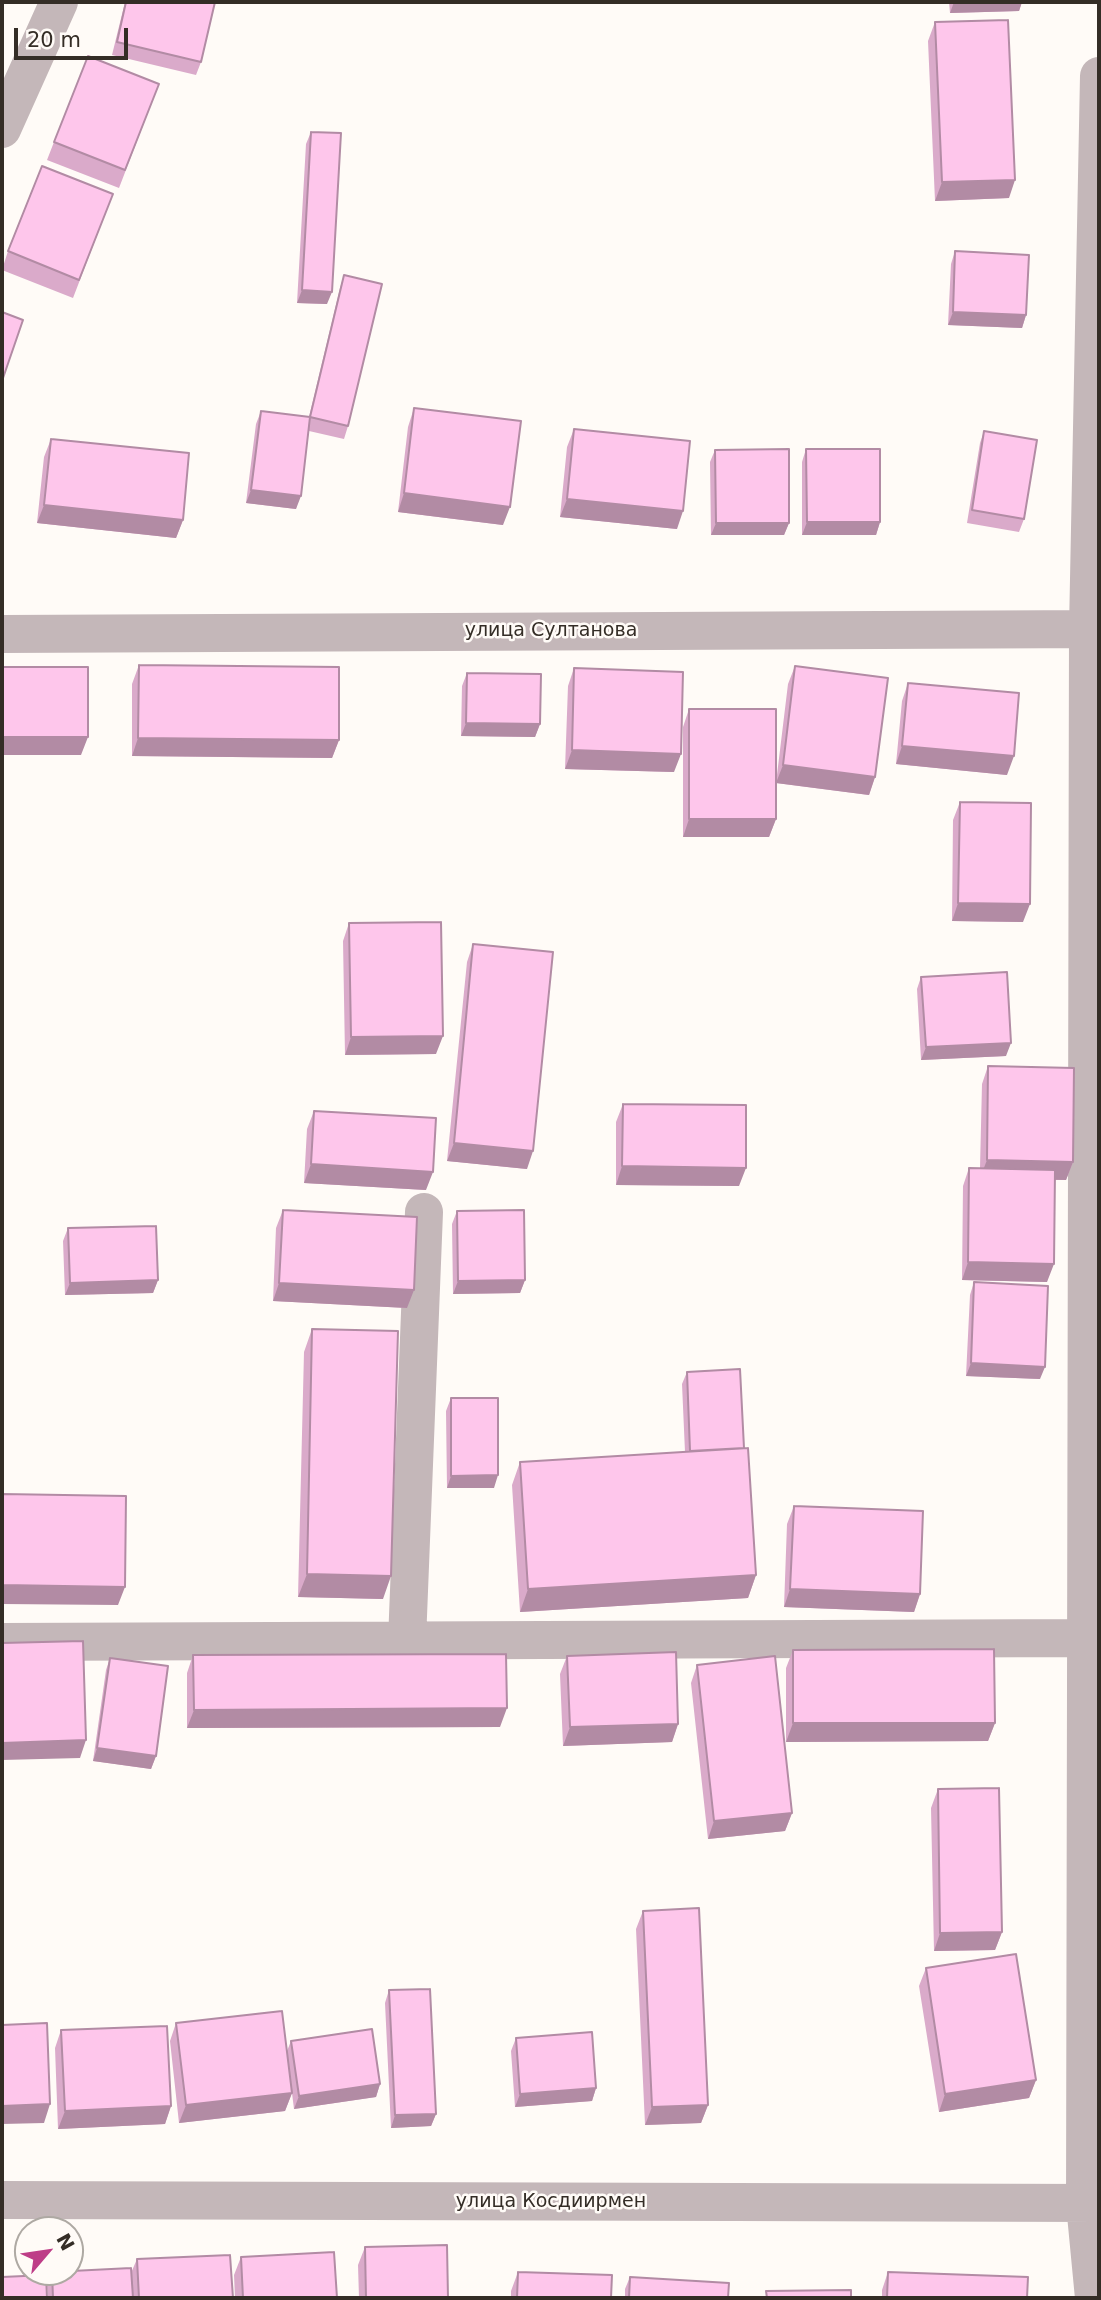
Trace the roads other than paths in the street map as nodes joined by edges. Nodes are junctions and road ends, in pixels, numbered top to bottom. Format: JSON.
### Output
{"nodes":[{"id":1,"x":59,"y":2,"type":"edge"},
{"id":2,"x":1099,"y":76,"type":"edge"},
{"id":3,"x":2,"y":129,"type":"edge"},
{"id":4,"x":1093,"y":629,"type":"edge"},
{"id":5,"x":2,"y":634,"type":"edge"},
{"id":6,"x":424,"y":1212,"type":"dead end"},
{"id":7,"x":1086,"y":1638,"type":"junction"},
{"id":8,"x":407,"y":1641,"type":"junction"},
{"id":9,"x":2,"y":1642,"type":"edge"},
{"id":10,"x":2,"y":2200,"type":"edge"},
{"id":11,"x":1092,"y":2204,"type":"edge"},
{"id":12,"x":1094,"y":2298,"type":"edge"}],
"edges":[{"from":1,"to":3,"type":"street"},
{"from":2,"to":4,"type":"street"},
{"from":4,"to":5,"type":"street","name":"улица Султанова"},
{"from":4,"to":7,"type":"street"},
{"from":6,"to":8,"type":"street"},
{"from":7,"to":8,"type":"street"},
{"from":7,"to":11,"type":"street"},
{"from":8,"to":9,"type":"street"},
{"from":10,"to":11,"type":"street","name":"улица Косдиирмен"},
{"from":11,"to":12,"type":"street"}]}
